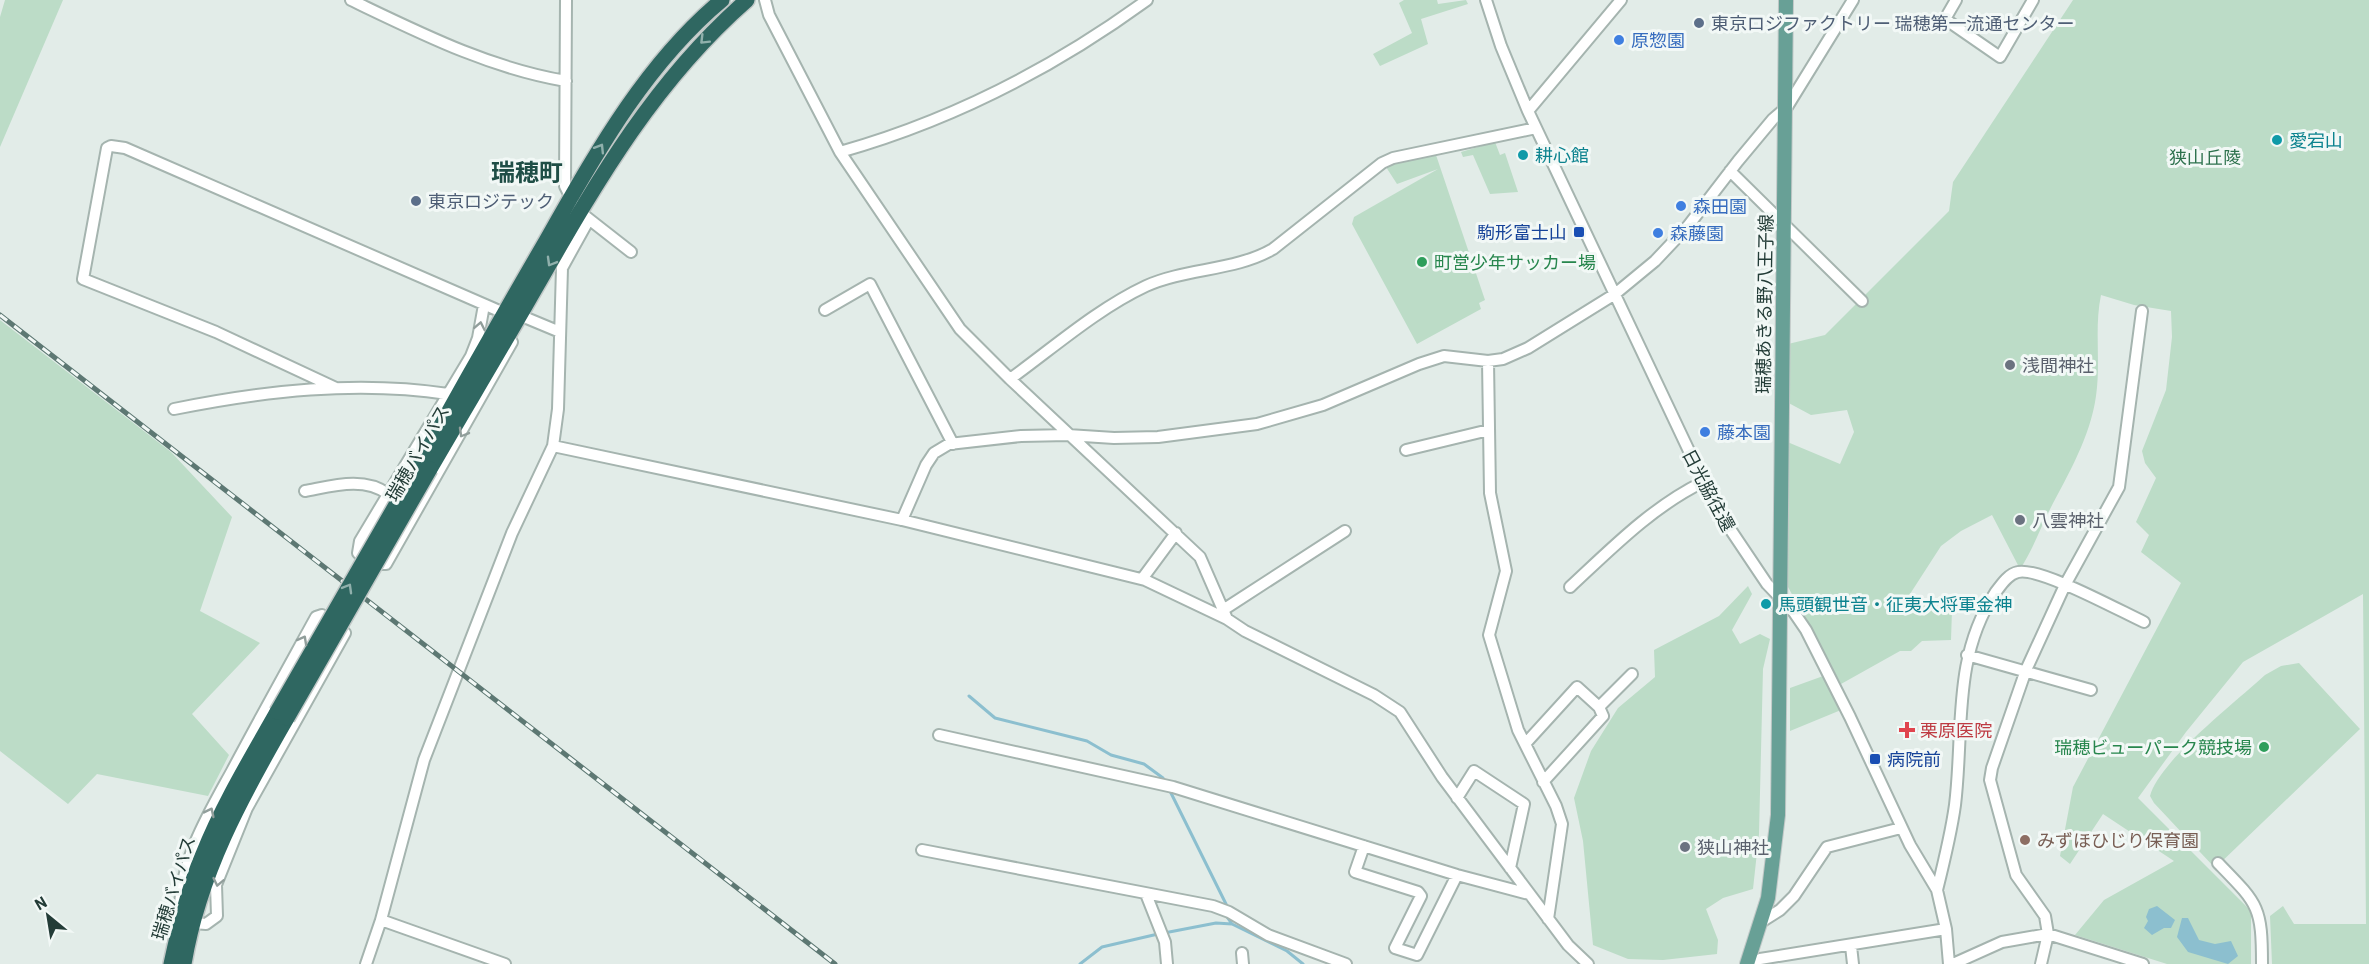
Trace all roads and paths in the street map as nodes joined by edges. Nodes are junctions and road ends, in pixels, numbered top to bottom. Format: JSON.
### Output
{"nodes":[{"id":1,"x":351,"y":0,"type":"edge"},
{"id":2,"x":566,"y":0,"type":"edge"},
{"id":3,"x":722,"y":0,"type":"edge"},
{"id":4,"x":747,"y":0,"type":"edge"},
{"id":5,"x":765,"y":0,"type":"edge"},
{"id":6,"x":1147,"y":0,"type":"edge"},
{"id":7,"x":1486,"y":0,"type":"edge"},
{"id":8,"x":1621,"y":0,"type":"edge"},
{"id":9,"x":1786,"y":0,"type":"edge"},
{"id":10,"x":1853,"y":0,"type":"edge"},
{"id":11,"x":1956,"y":0,"type":"edge"},
{"id":12,"x":2033,"y":0,"type":"edge"},
{"id":13,"x":566,"y":81,"type":"junction"},
{"id":14,"x":1787,"y":107,"type":"junction"},
{"id":15,"x":1528,"y":111,"type":"junction"},
{"id":16,"x":1536,"y":128,"type":"junction"},
{"id":17,"x":840,"y":152,"type":"junction"},
{"id":18,"x":1730,"y":171,"type":"junction"},
{"id":19,"x":570,"y":198,"type":"junction"},
{"id":20,"x":584,"y":216,"type":"junction"},
{"id":21,"x":1782,"y":221,"type":"junction"},
{"id":22,"x":631,"y":252,"type":"dead end"},
{"id":23,"x":1615,"y":294,"type":"junction"},
{"id":24,"x":1862,"y":301,"type":"dead end"},
{"id":25,"x":484,"y":305,"type":"junction"},
{"id":26,"x":825,"y":310,"type":"dead end"},
{"id":27,"x":525,"y":311,"type":"junction"},
{"id":28,"x":2142,"y":311,"type":"dead end"},
{"id":29,"x":504,"y":313,"type":"junction"},
{"id":30,"x":560,"y":332,"type":"junction"},
{"id":31,"x":1488,"y":361,"type":"junction"},
{"id":32,"x":1010,"y":379,"type":"junction"},
{"id":33,"x":336,"y":388,"type":"junction"},
{"id":34,"x":448,"y":394,"type":"junction"},
{"id":35,"x":174,"y":409,"type":"dead end"},
{"id":36,"x":1489,"y":430,"type":"junction"},
{"id":37,"x":1068,"y":435,"type":"junction"},
{"id":38,"x":953,"y":444,"type":"junction"},
{"id":39,"x":553,"y":446,"type":"junction"},
{"id":40,"x":1406,"y":450,"type":"dead end"},
{"id":41,"x":424,"y":466,"type":"junction"},
{"id":42,"x":1703,"y":482,"type":"junction"},
{"id":43,"x":304,"y":491,"type":"dead end"},
{"id":44,"x":388,"y":494,"type":"junction"},
{"id":45,"x":902,"y":520,"type":"junction"},
{"id":46,"x":1344,"y":531,"type":"dead end"},
{"id":47,"x":1176,"y":533,"type":"junction"},
{"id":48,"x":1142,"y":579,"type":"junction"},
{"id":49,"x":2065,"y":585,"type":"junction"},
{"id":50,"x":1570,"y":586,"type":"dead end"},
{"id":51,"x":1779,"y":597,"type":"junction"},
{"id":52,"x":1225,"y":614,"type":"junction"},
{"id":53,"x":2144,"y":622,"type":"dead end"},
{"id":54,"x":1967,"y":655,"type":"junction"},
{"id":55,"x":2026,"y":670,"type":"junction"},
{"id":56,"x":1632,"y":674,"type":"dead end"},
{"id":57,"x":2091,"y":690,"type":"dead end"},
{"id":58,"x":1599,"y":707,"type":"junction"},
{"id":59,"x":939,"y":735,"type":"dead end"},
{"id":60,"x":1525,"y":744,"type":"junction"},
{"id":61,"x":1543,"y":782,"type":"junction"},
{"id":62,"x":1458,"y":798,"type":"junction"},
{"id":63,"x":1901,"y":828,"type":"junction"},
{"id":64,"x":1364,"y":846,"type":"junction"},
{"id":65,"x":922,"y":849,"type":"dead end"},
{"id":66,"x":2218,"y":863,"type":"dead end"},
{"id":67,"x":1510,"y":868,"type":"junction"},
{"id":68,"x":1457,"y":875,"type":"junction"},
{"id":69,"x":1937,"y":890,"type":"junction"},
{"id":70,"x":1146,"y":894,"type":"junction"},
{"id":71,"x":1529,"y":894,"type":"junction"},
{"id":72,"x":1548,"y":919,"type":"junction"},
{"id":73,"x":381,"y":920,"type":"junction"},
{"id":74,"x":1761,"y":922,"type":"junction"},
{"id":75,"x":186,"y":925,"type":"junction"},
{"id":76,"x":1946,"y":929,"type":"junction"},
{"id":77,"x":2048,"y":934,"type":"junction"},
{"id":78,"x":1851,"y":946,"type":"junction"},
{"id":79,"x":2108,"y":952,"type":"junction"},
{"id":80,"x":171,"y":964,"type":"edge"},
{"id":81,"x":184,"y":964,"type":"edge"},
{"id":82,"x":366,"y":964,"type":"edge"},
{"id":83,"x":505,"y":964,"type":"edge"},
{"id":84,"x":1167,"y":964,"type":"edge"},
{"id":85,"x":1347,"y":964,"type":"edge"},
{"id":86,"x":1588,"y":964,"type":"edge"},
{"id":87,"x":1747,"y":964,"type":"edge"},
{"id":88,"x":1854,"y":964,"type":"edge"},
{"id":89,"x":1951,"y":964,"type":"edge"},
{"id":90,"x":2042,"y":964,"type":"edge"},
{"id":91,"x":2108,"y":964,"type":"edge"},
{"id":92,"x":2143,"y":964,"type":"edge"},
{"id":93,"x":2262,"y":964,"type":"edge"}],
"edges":[{"from":1,"to":13,"type":"street"},
{"from":2,"to":13,"type":"street"},
{"from":19,"to":3,"type":"highway","name":"瑞穂バイパス","one_way":true},
{"from":4,"to":20,"type":"highway","name":"瑞穂バイパス","one_way":true},
{"from":5,"to":17,"type":"street"},
{"from":6,"to":17,"type":"street"},
{"from":7,"to":15,"type":"street","name":"日光脇往還"},
{"from":8,"to":15,"type":"street"},
{"from":9,"to":14,"type":"main road","name":"瑞穂あきる野八王子線"},
{"from":10,"to":14,"type":"street"},
{"from":11,"to":12,"type":"street"},
{"from":13,"to":19,"type":"street"},
{"from":14,"to":18,"type":"street"},
{"from":14,"to":21,"type":"main road","name":"瑞穂あきる野八王子線"},
{"from":15,"to":16,"type":"street","name":"日光脇往還"},
{"from":16,"to":23,"type":"street","name":"日光脇往還"},
{"from":16,"to":32,"type":"street"},
{"from":17,"to":32,"type":"street"},
{"from":18,"to":21,"type":"street"},
{"from":18,"to":23,"type":"street"},
{"from":19,"to":20,"type":"street"},
{"from":19,"to":29,"type":"highway","name":"瑞穂バイパス"},
{"from":20,"to":22,"type":"street"},
{"from":20,"to":27,"type":"highway","name":"瑞穂バイパス","one_way":true},
{"from":20,"to":30,"type":"street"},
{"from":21,"to":24,"type":"street"},
{"from":21,"to":51,"type":"main road","name":"瑞穂あきる野八王子線"},
{"from":23,"to":31,"type":"street"},
{"from":23,"to":42,"type":"street","name":"日光脇往還"},
{"from":25,"to":29,"type":"street"},
{"from":25,"to":33,"type":"street"},
{"from":34,"to":25,"type":"street","one_way":true},
{"from":26,"to":38,"type":"street"},
{"from":27,"to":30,"type":"street"},
{"from":27,"to":41,"type":"highway","name":"瑞穂バイパス"},
{"from":27,"to":44,"type":"street","one_way":true},
{"from":28,"to":49,"type":"street"},
{"from":29,"to":41,"type":"highway","name":"瑞穂バイパス"},
{"from":30,"to":39,"type":"street"},
{"from":31,"to":36,"type":"street"},
{"from":31,"to":37,"type":"street"},
{"from":32,"to":37,"type":"street"},
{"from":33,"to":34,"type":"street"},
{"from":33,"to":35,"type":"street"},
{"from":34,"to":44,"type":"street"},
{"from":36,"to":40,"type":"street"},
{"from":36,"to":60,"type":"street"},
{"from":37,"to":38,"type":"street"},
{"from":37,"to":47,"type":"street"},
{"from":38,"to":45,"type":"street"},
{"from":39,"to":45,"type":"street"},
{"from":39,"to":73,"type":"street"},
{"from":41,"to":75,"type":"highway","name":"瑞穂バイパス","bridge":true},
{"from":42,"to":50,"type":"street"},
{"from":42,"to":51,"type":"street","name":"日光脇往還"},
{"from":43,"to":44,"type":"street"},
{"from":45,"to":48,"type":"street"},
{"from":46,"to":52,"type":"street"},
{"from":47,"to":48,"type":"street"},
{"from":47,"to":52,"type":"street"},
{"from":48,"to":52,"type":"street"},
{"from":49,"to":53,"type":"street"},
{"from":49,"to":54,"type":"street"},
{"from":49,"to":55,"type":"street"},
{"from":51,"to":63,"type":"street","name":"日光脇往還"},
{"from":51,"to":74,"type":"main road","name":"瑞穂あきる野八王子線"},
{"from":52,"to":62,"type":"street"},
{"from":54,"to":55,"type":"street"},
{"from":54,"to":69,"type":"street"},
{"from":55,"to":57,"type":"street"},
{"from":55,"to":77,"type":"street"},
{"from":56,"to":58,"type":"street"},
{"from":58,"to":60,"type":"street"},
{"from":58,"to":61,"type":"street"},
{"from":59,"to":64,"type":"street"},
{"from":60,"to":61,"type":"street"},
{"from":61,"to":72,"type":"street"},
{"from":62,"to":67,"type":"street"},
{"from":62,"to":67,"type":"street"},
{"from":63,"to":69,"type":"street","name":"日光脇往還"},
{"from":63,"to":74,"type":"street"},
{"from":64,"to":68,"type":"street"},
{"from":64,"to":68,"type":"street"},
{"from":65,"to":70,"type":"street"},
{"from":66,"to":93,"type":"street"},
{"from":67,"to":71,"type":"street"},
{"from":68,"to":71,"type":"street"},
{"from":69,"to":76,"type":"street","name":"日光脇往還"},
{"from":70,"to":84,"type":"street"},
{"from":70,"to":85,"type":"street"},
{"from":71,"to":72,"type":"street"},
{"from":72,"to":86,"type":"street"},
{"from":73,"to":82,"type":"street"},
{"from":73,"to":83,"type":"street"},
{"from":74,"to":87,"type":"main road","name":"瑞穂あきる野八王子線"},
{"from":75,"to":75,"type":"street","one_way":true},
{"from":75,"to":80,"type":"highway","name":"瑞穂バイパス"},
{"from":75,"to":81,"type":"highway","name":"瑞穂バイパス"},
{"from":76,"to":78,"type":"street"},
{"from":76,"to":89,"type":"street","name":"日光脇往還"},
{"from":77,"to":79,"type":"street"},
{"from":77,"to":89,"type":"street"},
{"from":77,"to":90,"type":"street"},
{"from":78,"to":87,"type":"street"},
{"from":78,"to":88,"type":"street"},
{"from":79,"to":91,"type":"street"},
{"from":79,"to":92,"type":"street"}]}
